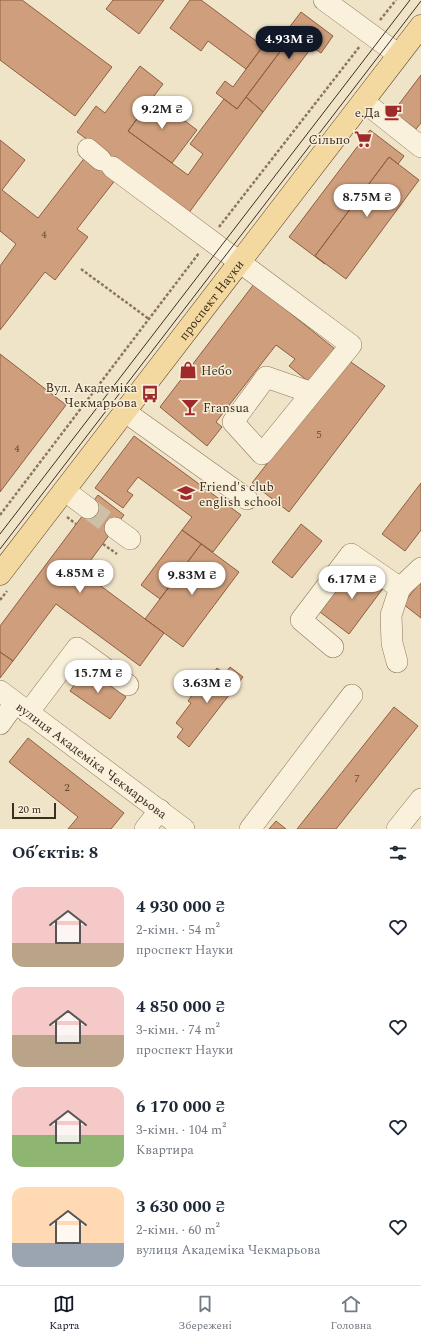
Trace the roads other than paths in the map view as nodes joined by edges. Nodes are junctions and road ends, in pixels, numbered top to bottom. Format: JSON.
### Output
{"nodes":[{"id":1,"x":324,"y":0,"type":"edge"},
{"id":2,"x":421,"y":26,"type":"edge"},
{"id":3,"x":399,"y":55,"type":"junction"},
{"id":4,"x":363,"y":101,"type":"junction"},
{"id":5,"x":420,"y":143,"type":"edge"},
{"id":6,"x":100,"y":159,"type":"dead end"},
{"id":7,"x":238,"y":262,"type":"junction"},
{"id":8,"x":312,"y":393,"type":"dead end"},
{"id":9,"x":124,"y":411,"type":"junction"},
{"id":10,"x":64,"y":490,"type":"junction"},
{"id":11,"x":247,"y":498,"type":"dead end"},
{"id":12,"x":88,"y":508,"type":"tunnel mouth"},
{"id":13,"x":421,"y":568,"type":"edge"},
{"id":14,"x":0,"y":574,"type":"edge"},
{"id":15,"x":400,"y":588,"type":"junction"},
{"id":16,"x":333,"y":647,"type":"dead end"},
{"id":17,"x":397,"y":662,"type":"dead end"},
{"id":18,"x":128,"y":684,"type":"dead end"},
{"id":19,"x":352,"y":695,"type":"dead end"},
{"id":20,"x":14,"y":702,"type":"edge"},
{"id":21,"x":0,"y":724,"type":"edge"},
{"id":22,"x":421,"y":799,"type":"edge"},
{"id":23,"x":160,"y":810,"type":"junction"},
{"id":24,"x":145,"y":829,"type":"edge"},
{"id":25,"x":184,"y":829,"type":"edge"},
{"id":26,"x":250,"y":829,"type":"edge"},
{"id":27,"x":397,"y":829,"type":"edge"}],
"edges":[{"from":1,"to":3,"type":"street"},
{"from":2,"to":3,"type":"main road","name":"проспект Науки"},
{"from":3,"to":4,"type":"main road","name":"проспект Науки"},
{"from":4,"to":5,"type":"street"},
{"from":4,"to":7,"type":"main road","name":"проспект Науки"},
{"from":6,"to":7,"type":"street"},
{"from":7,"to":8,"type":"street"},
{"from":7,"to":9,"type":"main road","name":"проспект Науки"},
{"from":9,"to":10,"type":"main road","name":"проспект Науки"},
{"from":9,"to":11,"type":"street"},
{"from":10,"to":12,"type":"street"},
{"from":10,"to":14,"type":"main road","name":"проспект Науки"},
{"from":13,"to":15,"type":"street"},
{"from":15,"to":16,"type":"street"},
{"from":15,"to":17,"type":"street"},
{"from":18,"to":20,"type":"street"},
{"from":19,"to":26,"type":"street"},
{"from":20,"to":21,"type":"street"},
{"from":20,"to":23,"type":"street","name":"вулиця Академіка Чекмарьова"},
{"from":22,"to":27,"type":"street"},
{"from":23,"to":24,"type":"street"},
{"from":23,"to":25,"type":"street","name":"вулиця Академіка Чекмарьова"}]}
